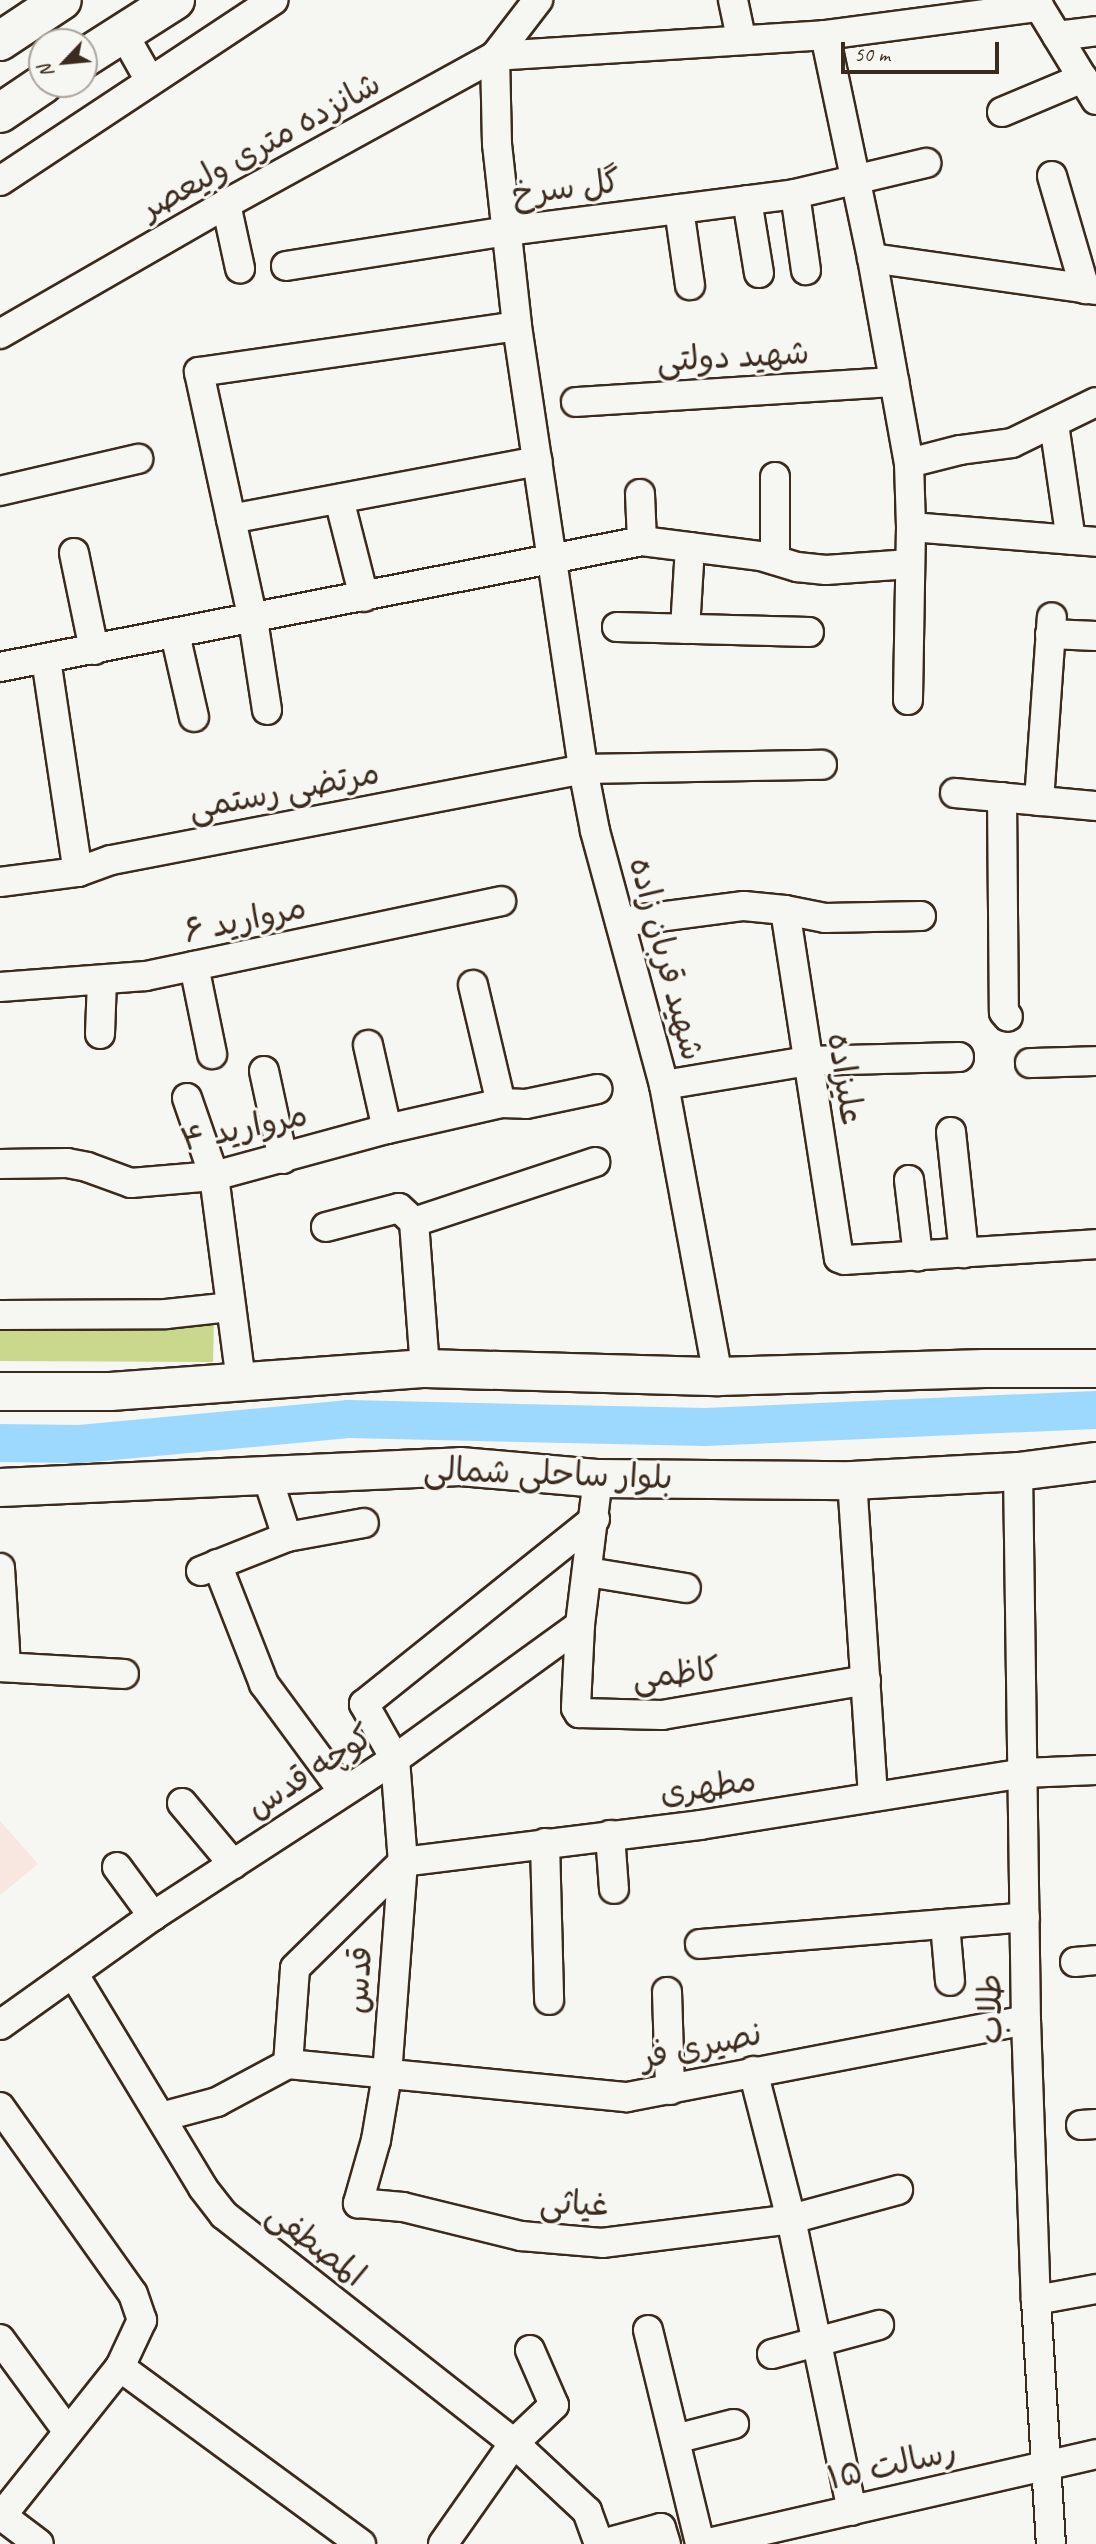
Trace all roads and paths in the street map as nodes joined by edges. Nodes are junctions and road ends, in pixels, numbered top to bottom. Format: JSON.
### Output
{"nodes":[{"id":1,"x":62,"y":0,"type":"edge"},
{"id":2,"x":174,"y":0,"type":"edge"},
{"id":3,"x":273,"y":0,"type":"edge"},
{"id":4,"x":538,"y":0,"type":"edge"},
{"id":5,"x":733,"y":0,"type":"edge"},
{"id":6,"x":1037,"y":4,"type":"edge"},
{"id":7,"x":1096,"y":31,"type":"edge"},
{"id":8,"x":123,"y":33,"type":"junction"},
{"id":9,"x":825,"y":35,"type":"junction"},
{"id":10,"x":1058,"y":36,"type":"junction"},
{"id":11,"x":741,"y":39,"type":"junction"},
{"id":12,"x":0,"y":41,"type":"edge"},
{"id":13,"x":98,"y":49,"type":"edge"},
{"id":14,"x":495,"y":56,"type":"junction"},
{"id":15,"x":150,"y":81,"type":"junction"},
{"id":16,"x":1089,"y":89,"type":"edge"},
{"id":17,"x":28,"y":94,"type":"edge"},
{"id":18,"x":1002,"y":112,"type":"dead end"},
{"id":19,"x":0,"y":113,"type":"edge"},
{"id":20,"x":926,"y":163,"type":"dead end"},
{"id":21,"x":1052,"y":176,"type":"dead end"},
{"id":22,"x":0,"y":181,"type":"edge"},
{"id":23,"x":855,"y":181,"type":"junction"},
{"id":24,"x":795,"y":194,"type":"junction"},
{"id":25,"x":747,"y":200,"type":"junction"},
{"id":26,"x":226,"y":204,"type":"junction"},
{"id":27,"x":679,"y":209,"type":"junction"},
{"id":28,"x":507,"y":231,"type":"junction"},
{"id":29,"x":872,"y":258,"type":"junction"},
{"id":30,"x":286,"y":266,"type":"dead end"},
{"id":31,"x":240,"y":268,"type":"dead end"},
{"id":32,"x":806,"y":270,"type":"dead end"},
{"id":33,"x":759,"y":273,"type":"dead end"},
{"id":34,"x":690,"y":285,"type":"dead end"},
{"id":35,"x":1091,"y":289,"type":"edge"},
{"id":36,"x":517,"y":326,"type":"junction"},
{"id":37,"x":0,"y":334,"type":"edge"},
{"id":38,"x":894,"y":382,"type":"junction"},
{"id":39,"x":1096,"y":401,"type":"edge"},
{"id":40,"x":576,"y":402,"type":"dead end"},
{"id":41,"x":1054,"y":424,"type":"junction"},
{"id":42,"x":138,"y":459,"type":"dead end"},
{"id":43,"x":538,"y":461,"type":"junction"},
{"id":44,"x":909,"y":463,"type":"junction"},
{"id":45,"x":775,"y":477,"type":"dead end"},
{"id":46,"x":0,"y":491,"type":"edge"},
{"id":47,"x":640,"y":494,"type":"dead end"},
{"id":48,"x":339,"y":499,"type":"junction"},
{"id":49,"x":231,"y":519,"type":"junction"},
{"id":50,"x":911,"y":527,"type":"junction"},
{"id":51,"x":642,"y":541,"type":"junction"},
{"id":52,"x":1083,"y":541,"type":"edge"},
{"id":53,"x":690,"y":547,"type":"junction"},
{"id":54,"x":74,"y":553,"type":"dead end"},
{"id":55,"x":554,"y":559,"type":"junction"},
{"id":56,"x":775,"y":560,"type":"junction"},
{"id":57,"x":910,"y":564,"type":"junction"},
{"id":58,"x":364,"y":597,"type":"junction"},
{"id":59,"x":253,"y":620,"type":"junction"},
{"id":60,"x":617,"y":627,"type":"dead end"},
{"id":61,"x":685,"y":629,"type":"junction"},
{"id":62,"x":809,"y":632,"type":"dead end"},
{"id":63,"x":176,"y":634,"type":"junction"},
{"id":64,"x":1096,"y":636,"type":"edge"},
{"id":65,"x":93,"y":650,"type":"junction"},
{"id":66,"x":46,"y":659,"type":"junction"},
{"id":67,"x":0,"y":667,"type":"edge"},
{"id":68,"x":908,"y":699,"type":"dead end"},
{"id":69,"x":267,"y":710,"type":"dead end"},
{"id":70,"x":194,"y":717,"type":"dead end"},
{"id":71,"x":822,"y":765,"type":"dead end"},
{"id":72,"x":583,"y":769,"type":"junction"},
{"id":73,"x":955,"y":793,"type":"dead end"},
{"id":74,"x":1002,"y":797,"type":"junction"},
{"id":75,"x":1039,"y":801,"type":"junction"},
{"id":76,"x":1096,"y":806,"type":"edge"},
{"id":77,"x":78,"y":872,"type":"junction"},
{"id":78,"x":0,"y":882,"type":"edge"},
{"id":79,"x":501,"y":901,"type":"dead end"},
{"id":80,"x":785,"y":910,"type":"junction"},
{"id":81,"x":921,"y":916,"type":"dead end"},
{"id":82,"x":620,"y":922,"type":"junction"},
{"id":83,"x":194,"y":966,"type":"junction"},
{"id":84,"x":102,"y":981,"type":"junction"},
{"id":85,"x":473,"y":985,"type":"dead end"},
{"id":86,"x":0,"y":987,"type":"edge"},
{"id":87,"x":1008,"y":1017,"type":"dead end"},
{"id":88,"x":100,"y":1034,"type":"dead end"},
{"id":89,"x":368,"y":1045,"type":"dead end"},
{"id":90,"x":212,"y":1054,"type":"dead end"},
{"id":91,"x":959,"y":1057,"type":"dead end"},
{"id":92,"x":807,"y":1061,"type":"junction"},
{"id":93,"x":1096,"y":1061,"type":"edge"},
{"id":94,"x":1030,"y":1063,"type":"dead end"},
{"id":95,"x":264,"y":1071,"type":"dead end"},
{"id":96,"x":664,"y":1085,"type":"junction"},
{"id":97,"x":597,"y":1089,"type":"dead end"},
{"id":98,"x":187,"y":1098,"type":"dead end"},
{"id":99,"x":501,"y":1103,"type":"junction"},
{"id":100,"x":387,"y":1129,"type":"junction"},
{"id":101,"x":951,"y":1132,"type":"dead end"},
{"id":102,"x":283,"y":1159,"type":"junction"},
{"id":103,"x":594,"y":1162,"type":"dead end"},
{"id":104,"x":0,"y":1164,"type":"edge"},
{"id":105,"x":214,"y":1176,"type":"junction"},
{"id":106,"x":909,"y":1180,"type":"dead end"},
{"id":107,"x":414,"y":1222,"type":"junction"},
{"id":108,"x":327,"y":1227,"type":"dead end"},
{"id":109,"x":1096,"y":1244,"type":"edge"},
{"id":110,"x":964,"y":1253,"type":"junction"},
{"id":111,"x":918,"y":1256,"type":"junction"},
{"id":112,"x":230,"y":1307,"type":"junction"},
{"id":113,"x":0,"y":1315,"type":"edge"},
{"id":114,"x":425,"y":1368,"type":"junction"},
{"id":115,"x":1096,"y":1368,"type":"edge"},
{"id":116,"x":718,"y":1376,"type":"junction"},
{"id":117,"x":241,"y":1382,"type":"junction"},
{"id":118,"x":0,"y":1391,"type":"edge"},
{"id":119,"x":1096,"y":1461,"type":"edge"},
{"id":120,"x":1018,"y":1471,"type":"junction"},
{"id":121,"x":267,"y":1476,"type":"junction"},
{"id":122,"x":598,"y":1478,"type":"junction"},
{"id":123,"x":852,"y":1480,"type":"junction"},
{"id":124,"x":0,"y":1487,"type":"edge"},
{"id":125,"x":595,"y":1519,"type":"junction"},
{"id":126,"x":364,"y":1523,"type":"dead end"},
{"id":127,"x":287,"y":1537,"type":"junction"},
{"id":128,"x":0,"y":1568,"type":"edge"},
{"id":129,"x":588,"y":1572,"type":"junction"},
{"id":130,"x":686,"y":1588,"type":"dead end"},
{"id":131,"x":580,"y":1625,"type":"junction"},
{"id":132,"x":3,"y":1667,"type":"edge"},
{"id":133,"x":124,"y":1674,"type":"dead end"},
{"id":134,"x":866,"y":1680,"type":"junction"},
{"id":135,"x":395,"y":1759,"type":"junction"},
{"id":136,"x":1096,"y":1770,"type":"edge"},
{"id":137,"x":1023,"y":1773,"type":"junction"},
{"id":138,"x":343,"y":1791,"type":"junction"},
{"id":139,"x":873,"y":1796,"type":"junction"},
{"id":140,"x":182,"y":1803,"type":"dead end"},
{"id":141,"x":610,"y":1835,"type":"junction"},
{"id":142,"x":545,"y":1843,"type":"junction"},
{"id":143,"x":403,"y":1862,"type":"junction"},
{"id":144,"x":233,"y":1864,"type":"junction"},
{"id":145,"x":117,"y":1867,"type":"dead end"},
{"id":146,"x":614,"y":1889,"type":"dead end"},
{"id":147,"x":153,"y":1916,"type":"junction"},
{"id":148,"x":1024,"y":1917,"type":"junction"},
{"id":149,"x":945,"y":1924,"type":"junction"},
{"id":150,"x":701,"y":1944,"type":"dead end"},
{"id":151,"x":73,"y":1973,"type":"junction"},
{"id":152,"x":950,"y":1982,"type":"dead end"},
{"id":153,"x":667,"y":1992,"type":"dead end"},
{"id":154,"x":550,"y":2000,"type":"dead end"},
{"id":155,"x":1026,"y":2020,"type":"junction"},
{"id":156,"x":0,"y":2025,"type":"edge"},
{"id":157,"x":288,"y":2064,"type":"junction"},
{"id":158,"x":753,"y":2071,"type":"junction"},
{"id":159,"x":387,"y":2075,"type":"junction"},
{"id":160,"x":670,"y":2090,"type":"junction"},
{"id":161,"x":0,"y":2107,"type":"edge"},
{"id":162,"x":161,"y":2117,"type":"junction"},
{"id":163,"x":898,"y":2190,"type":"dead end"},
{"id":164,"x":358,"y":2203,"type":"joint"},
{"id":165,"x":791,"y":2219,"type":"junction"},
{"id":166,"x":1096,"y":2289,"type":"edge"},
{"id":167,"x":1036,"y":2300,"type":"junction"},
{"id":168,"x":879,"y":2325,"type":"dead end"},
{"id":169,"x":648,"y":2330,"type":"dead end"},
{"id":170,"x":0,"y":2339,"type":"edge"},
{"id":171,"x":818,"y":2343,"type":"junction"},
{"id":172,"x":530,"y":2350,"type":"dead end"},
{"id":173,"x":772,"y":2354,"type":"dead end"},
{"id":174,"x":120,"y":2367,"type":"junction"},
{"id":175,"x":734,"y":2424,"type":"dead end"},
{"id":176,"x":68,"y":2432,"type":"junction"},
{"id":177,"x":675,"y":2439,"type":"junction"},
{"id":178,"x":514,"y":2443,"type":"junction"},
{"id":179,"x":1096,"y":2454,"type":"edge"},
{"id":180,"x":1046,"y":2466,"type":"junction"},
{"id":181,"x":852,"y":2511,"type":"junction"},
{"id":182,"x":1,"y":2517,"type":"edge"},
{"id":183,"x":39,"y":2544,"type":"edge"},
{"id":184,"x":361,"y":2544,"type":"edge"},
{"id":185,"x":443,"y":2544,"type":"edge"},
{"id":186,"x":601,"y":2544,"type":"edge"},
{"id":187,"x":666,"y":2544,"type":"edge"},
{"id":188,"x":702,"y":2544,"type":"edge"},
{"id":189,"x":1051,"y":2544,"type":"edge"}],
"edges":[{"from":1,"to":12,"type":"highway"},
{"from":2,"to":8,"type":"highway"},
{"from":3,"to":15,"type":"street"},
{"from":4,"to":14,"type":"street","name":"شانزده متری ولیعصر"},
{"from":5,"to":11,"type":"street"},
{"from":6,"to":9,"type":"street"},
{"from":6,"to":10,"type":"street"},
{"from":7,"to":10,"type":"street"},
{"from":8,"to":13,"type":"highway"},
{"from":8,"to":15,"type":"street"},
{"from":9,"to":11,"type":"street"},
{"from":9,"to":23,"type":"street"},
{"from":10,"to":16,"type":"street"},
{"from":11,"to":14,"type":"street"},
{"from":14,"to":26,"type":"street","name":"شانزده متری ولیعصر"},
{"from":14,"to":28,"type":"street","name":"شهید قربان زاده"},
{"from":15,"to":22,"type":"street"},
{"from":16,"to":18,"type":"street"},
{"from":17,"to":19,"type":"highway"},
{"from":20,"to":23,"type":"street","name":"گل سرخ"},
{"from":21,"to":35,"type":"street"},
{"from":23,"to":24,"type":"street","name":"گل سرخ"},
{"from":23,"to":29,"type":"street"},
{"from":24,"to":25,"type":"street","name":"گل سرخ"},
{"from":24,"to":32,"type":"street"},
{"from":25,"to":27,"type":"street","name":"گل سرخ"},
{"from":25,"to":33,"type":"street"},
{"from":26,"to":31,"type":"street"},
{"from":26,"to":37,"type":"street","name":"شانزده متری ولیعصر"},
{"from":27,"to":28,"type":"street","name":"گل سرخ"},
{"from":27,"to":34,"type":"street"},
{"from":28,"to":30,"type":"street","name":"گل سرخ"},
{"from":28,"to":36,"type":"street","name":"شهید قربان زاده"},
{"from":29,"to":35,"type":"street"},
{"from":29,"to":38,"type":"street"},
{"from":36,"to":43,"type":"street","name":"شهید قربان زاده"},
{"from":36,"to":49,"type":"street"},
{"from":38,"to":40,"type":"street","name":"شهید دولتی"},
{"from":38,"to":44,"type":"street"},
{"from":39,"to":41,"type":"street"},
{"from":41,"to":44,"type":"street"},
{"from":41,"to":52,"type":"street"},
{"from":42,"to":46,"type":"street"},
{"from":43,"to":48,"type":"street"},
{"from":43,"to":55,"type":"street","name":"شهید قربان زاده"},
{"from":44,"to":50,"type":"street"},
{"from":45,"to":56,"type":"street"},
{"from":47,"to":51,"type":"street"},
{"from":48,"to":49,"type":"street"},
{"from":48,"to":58,"type":"street"},
{"from":49,"to":59,"type":"street"},
{"from":50,"to":52,"type":"street"},
{"from":50,"to":57,"type":"street"},
{"from":51,"to":53,"type":"street"},
{"from":51,"to":55,"type":"street"},
{"from":53,"to":56,"type":"street"},
{"from":53,"to":61,"type":"street"},
{"from":54,"to":65,"type":"street"},
{"from":55,"to":58,"type":"street"},
{"from":55,"to":72,"type":"street","name":"شهید قربان زاده"},
{"from":56,"to":57,"type":"street"},
{"from":57,"to":68,"type":"street"},
{"from":58,"to":59,"type":"street"},
{"from":59,"to":63,"type":"street"},
{"from":59,"to":69,"type":"street"},
{"from":60,"to":61,"type":"street"},
{"from":61,"to":62,"type":"street"},
{"from":63,"to":65,"type":"street"},
{"from":63,"to":70,"type":"street"},
{"from":64,"to":75,"type":"street"},
{"from":65,"to":66,"type":"street"},
{"from":66,"to":67,"type":"street"},
{"from":66,"to":77,"type":"street"},
{"from":71,"to":72,"type":"street","name":"مرتضی رستمی"},
{"from":72,"to":77,"type":"street","name":"مرتضی رستمی"},
{"from":72,"to":82,"type":"street","name":"شهید قربان زاده"},
{"from":73,"to":74,"type":"street"},
{"from":74,"to":75,"type":"street"},
{"from":74,"to":87,"type":"street"},
{"from":75,"to":76,"type":"street"},
{"from":77,"to":78,"type":"street","name":"مرتضی رستمی"},
{"from":79,"to":83,"type":"street","name":"مروارید ۶"},
{"from":80,"to":81,"type":"street"},
{"from":80,"to":82,"type":"street"},
{"from":80,"to":92,"type":"street","name":"علیزاده"},
{"from":82,"to":96,"type":"street","name":"شهید قربان زاده"},
{"from":83,"to":84,"type":"street","name":"مروارید ۶"},
{"from":83,"to":90,"type":"street"},
{"from":84,"to":86,"type":"street","name":"مروارید ۶"},
{"from":84,"to":88,"type":"street"},
{"from":85,"to":99,"type":"street"},
{"from":89,"to":100,"type":"street"},
{"from":91,"to":92,"type":"street"},
{"from":92,"to":96,"type":"street"},
{"from":92,"to":111,"type":"street","name":"علیزاده"},
{"from":93,"to":94,"type":"street"},
{"from":95,"to":102,"type":"street"},
{"from":96,"to":116,"type":"street","name":"شهید قربان زاده"},
{"from":97,"to":99,"type":"street","name":"مروارید ۴"},
{"from":98,"to":105,"type":"street"},
{"from":99,"to":100,"type":"street","name":"مروارید ۴"},
{"from":100,"to":102,"type":"street","name":"مروارید ۴"},
{"from":101,"to":110,"type":"street"},
{"from":102,"to":105,"type":"street","name":"مروارید ۴"},
{"from":103,"to":107,"type":"street"},
{"from":104,"to":105,"type":"street","name":"مروارید ۴"},
{"from":105,"to":112,"type":"street"},
{"from":106,"to":111,"type":"street"},
{"from":107,"to":108,"type":"street"},
{"from":107,"to":114,"type":"street"},
{"from":109,"to":110,"type":"street"},
{"from":110,"to":111,"type":"street"},
{"from":112,"to":113,"type":"street"},
{"from":112,"to":117,"type":"street"},
{"from":114,"to":116,"type":"main road"},
{"from":114,"to":117,"type":"main road"},
{"from":115,"to":116,"type":"main road"},
{"from":117,"to":118,"type":"main road"},
{"from":119,"to":120,"type":"main road","name":"بلوار ساحلی شمالی"},
{"from":120,"to":123,"type":"main road","name":"بلوار ساحلی شمالی"},
{"from":120,"to":137,"type":"street","name":"طلاب"},
{"from":121,"to":122,"type":"main road","name":"بلوار ساحلی شمالی"},
{"from":121,"to":124,"type":"main road","name":"بلوار ساحلی شمالی"},
{"from":121,"to":127,"type":"street"},
{"from":122,"to":123,"type":"main road","name":"بلوار ساحلی شمالی"},
{"from":122,"to":125,"type":"street"},
{"from":123,"to":134,"type":"street"},
{"from":125,"to":129,"type":"street"},
{"from":125,"to":135,"type":"street"},
{"from":126,"to":127,"type":"street"},
{"from":127,"to":138,"type":"street"},
{"from":128,"to":132,"type":"street"},
{"from":129,"to":130,"type":"street"},
{"from":129,"to":131,"type":"street"},
{"from":131,"to":134,"type":"street","name":"کاظمی"},
{"from":131,"to":135,"type":"street","name":"کوچه قدس"},
{"from":132,"to":133,"type":"street"},
{"from":134,"to":139,"type":"street"},
{"from":135,"to":138,"type":"street","name":"کوچه قدس"},
{"from":135,"to":143,"type":"street","name":"قدس"},
{"from":136,"to":137,"type":"street","name":"مطهری"},
{"from":137,"to":139,"type":"street","name":"مطهری"},
{"from":137,"to":148,"type":"street","name":"طلاب"},
{"from":138,"to":144,"type":"street","name":"کوچه قدس"},
{"from":139,"to":141,"type":"street","name":"مطهری"},
{"from":140,"to":144,"type":"street"},
{"from":141,"to":142,"type":"street","name":"مطهری"},
{"from":141,"to":146,"type":"street"},
{"from":142,"to":143,"type":"street","name":"مطهری"},
{"from":142,"to":154,"type":"street"},
{"from":143,"to":157,"type":"street"},
{"from":143,"to":159,"type":"street","name":"قدس"},
{"from":144,"to":147,"type":"street","name":"کوچه قدس"},
{"from":145,"to":147,"type":"street"},
{"from":147,"to":151,"type":"street","name":"کوچه قدس"},
{"from":148,"to":149,"type":"street"},
{"from":148,"to":155,"type":"street","name":"طلاب"},
{"from":149,"to":150,"type":"street"},
{"from":149,"to":152,"type":"street"},
{"from":151,"to":156,"type":"street","name":"کوچه قدس"},
{"from":151,"to":162,"type":"street","name":"المصطفی"},
{"from":153,"to":160,"type":"street"},
{"from":155,"to":158,"type":"street","name":"نصیری فر"},
{"from":155,"to":167,"type":"street","name":"طلاب"},
{"from":157,"to":159,"type":"street","name":"نصیری فر"},
{"from":157,"to":162,"type":"street"},
{"from":158,"to":160,"type":"street","name":"نصیری فر"},
{"from":158,"to":165,"type":"street"},
{"from":159,"to":160,"type":"street","name":"نصیری فر"},
{"from":159,"to":164,"type":"street","name":"قدس"},
{"from":161,"to":174,"type":"street"},
{"from":162,"to":178,"type":"street","name":"المصطفی"},
{"from":163,"to":165,"type":"street","name":"غیاثی"},
{"from":164,"to":165,"type":"street","name":"غیاثی"},
{"from":165,"to":171,"type":"street"},
{"from":166,"to":167,"type":"street"},
{"from":167,"to":180,"type":"street","name":"طلاب"},
{"from":168,"to":171,"type":"street"},
{"from":169,"to":177,"type":"street"},
{"from":170,"to":176,"type":"street"},
{"from":171,"to":173,"type":"street"},
{"from":171,"to":181,"type":"street"},
{"from":172,"to":178,"type":"street"},
{"from":174,"to":176,"type":"street"},
{"from":174,"to":184,"type":"street"},
{"from":175,"to":177,"type":"street"},
{"from":176,"to":182,"type":"street"},
{"from":177,"to":188,"type":"street"},
{"from":178,"to":185,"type":"street"},
{"from":178,"to":186,"type":"street","name":"المصطفی"},
{"from":179,"to":180,"type":"street","name":"رسالت ۱۵"},
{"from":180,"to":181,"type":"street","name":"رسالت ۱۵"},
{"from":180,"to":189,"type":"street","name":"طلاب"},
{"from":181,"to":188,"type":"street","name":"رسالت ۱۵"},
{"from":182,"to":183,"type":"street"},
{"from":186,"to":187,"type":"street"}]}
